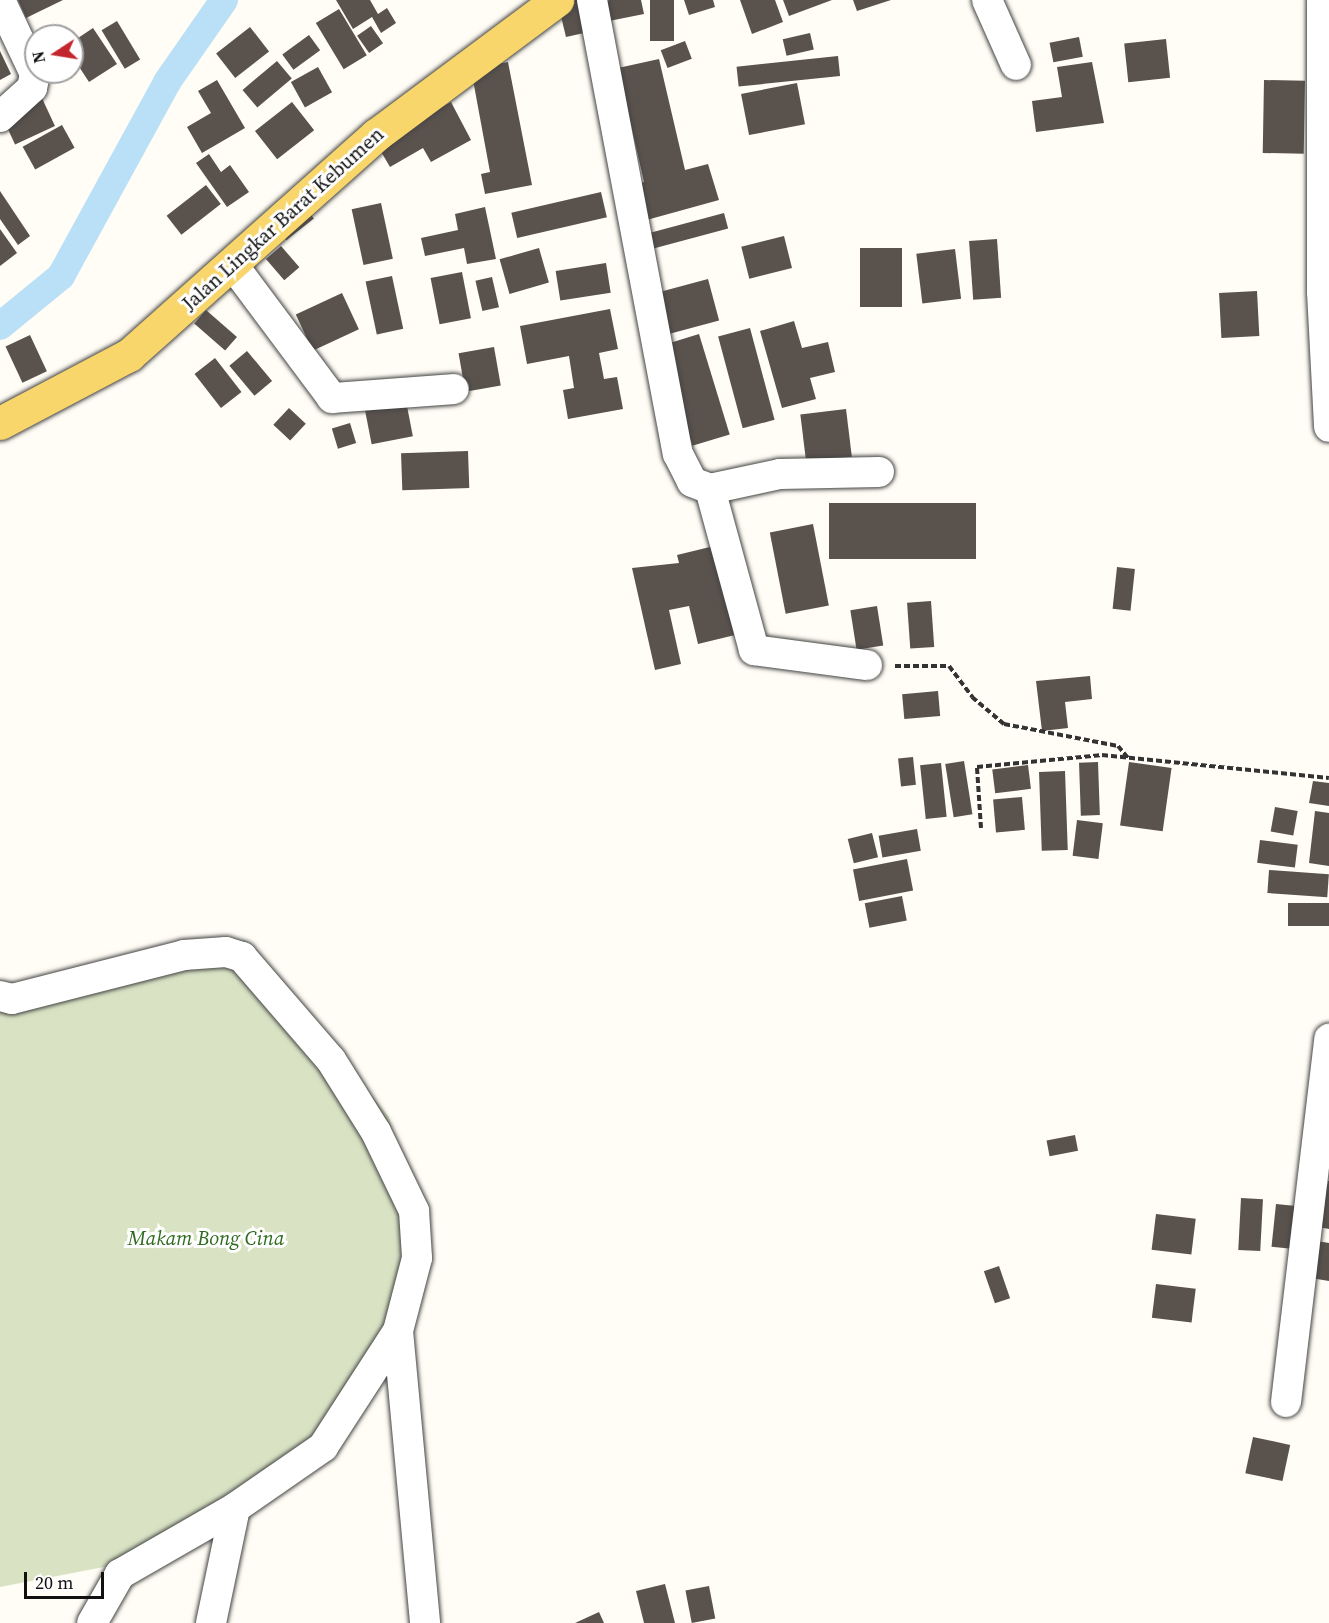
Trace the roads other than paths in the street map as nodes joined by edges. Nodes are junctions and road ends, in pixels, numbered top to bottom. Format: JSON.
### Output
{"nodes":[{"id":1,"x":0,"y":0,"type":"edge"},
{"id":2,"x":557,"y":0,"type":"edge"},
{"id":3,"x":592,"y":0,"type":"edge"},
{"id":4,"x":987,"y":0,"type":"edge"},
{"id":5,"x":1322,"y":0,"type":"edge"},
{"id":6,"x":1016,"y":65,"type":"dead end"},
{"id":7,"x":0,"y":117,"type":"edge"},
{"id":8,"x":233,"y":265,"type":"junction"},
{"id":9,"x":454,"y":389,"type":"dead end"},
{"id":10,"x":0,"y":423,"type":"edge"},
{"id":11,"x":1329,"y":427,"type":"edge"},
{"id":12,"x":879,"y":472,"type":"dead end"},
{"id":13,"x":710,"y":489,"type":"junction"},
{"id":14,"x":867,"y":665,"type":"road end"},
{"id":15,"x":0,"y":996,"type":"edge"},
{"id":16,"x":1329,"y":1039,"type":"edge"},
{"id":17,"x":398,"y":1331,"type":"junction"},
{"id":18,"x":1286,"y":1402,"type":"dead end"},
{"id":19,"x":235,"y":1508,"type":"junction"},
{"id":20,"x":92,"y":1623,"type":"edge"},
{"id":21,"x":211,"y":1623,"type":"edge"},
{"id":22,"x":424,"y":1623,"type":"edge"}],
"edges":[{"from":1,"to":7,"type":"street"},
{"from":2,"to":8,"type":"main road","name":"Jalan Lingkar Barat Kebumen"},
{"from":3,"to":13,"type":"street"},
{"from":4,"to":6,"type":"street"},
{"from":5,"to":11,"type":"street"},
{"from":8,"to":9,"type":"street"},
{"from":8,"to":10,"type":"main road","name":"Jalan Lingkar Barat Kebumen"},
{"from":12,"to":13,"type":"street"},
{"from":13,"to":14,"type":"street"},
{"from":15,"to":17,"type":"street"},
{"from":16,"to":18,"type":"street"},
{"from":17,"to":19,"type":"street"},
{"from":17,"to":22,"type":"street"},
{"from":19,"to":20,"type":"street"},
{"from":19,"to":21,"type":"street"}]}
